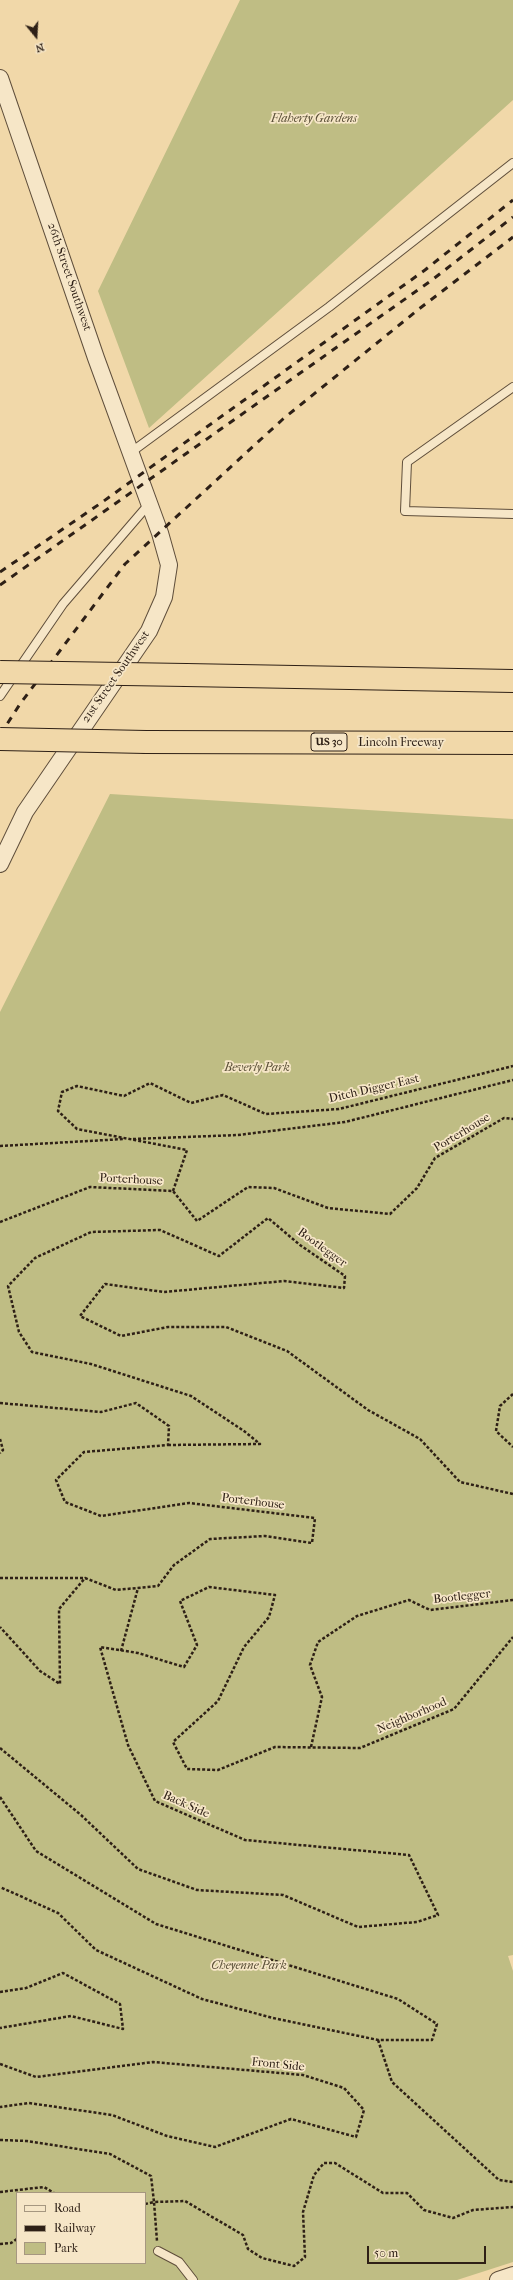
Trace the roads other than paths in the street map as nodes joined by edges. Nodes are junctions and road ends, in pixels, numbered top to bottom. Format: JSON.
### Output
{"nodes":[{"id":1,"x":0,"y":78,"type":"edge"},
{"id":2,"x":513,"y":163,"type":"edge"},
{"id":3,"x":513,"y":387,"type":"edge"},
{"id":4,"x":130,"y":453,"type":"junction"},
{"id":5,"x":139,"y":476,"type":"joint"},
{"id":6,"x":149,"y":504,"type":"junction"},
{"id":7,"x":513,"y":514,"type":"edge"},
{"id":8,"x":0,"y":672,"type":"edge"},
{"id":9,"x":513,"y":681,"type":"edge"},
{"id":10,"x":0,"y":696,"type":"edge"},
{"id":11,"x":0,"y":739,"type":"edge"},
{"id":12,"x":513,"y":743,"type":"edge"},
{"id":13,"x":0,"y":864,"type":"edge"},
{"id":14,"x":158,"y":2251,"type":"road end"},
{"id":15,"x":513,"y":2275,"type":"edge"},
{"id":16,"x":193,"y":2280,"type":"edge"},
{"id":17,"x":498,"y":2280,"type":"edge"}],
"edges":[{"from":1,"to":4,"type":"street","name":"26th Street Southwest"},
{"from":2,"to":4,"type":"lane"},
{"from":3,"to":7,"type":"lane"},
{"from":4,"to":5,"type":"street","name":"26th Street Southwest"},
{"from":5,"to":6,"type":"street","name":"21st Street Southwest"},
{"from":6,"to":10,"type":"lane"},
{"from":6,"to":13,"type":"street","name":"21st Street Southwest"},
{"from":8,"to":9,"type":"highway","bridge":true},
{"from":11,"to":12,"type":"highway","name":"Lincoln Freeway","number":"US 30","bridge":true},
{"from":14,"to":16,"type":"lane"},
{"from":15,"to":17,"type":"street"}]}
